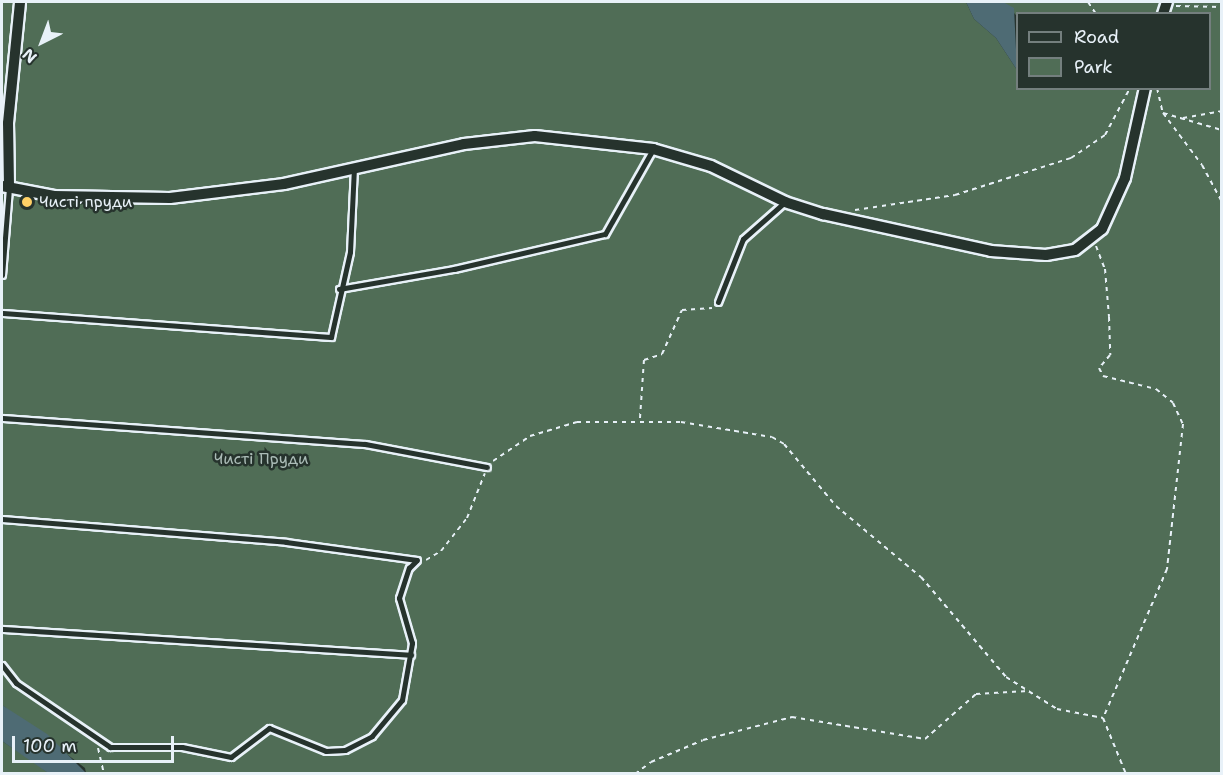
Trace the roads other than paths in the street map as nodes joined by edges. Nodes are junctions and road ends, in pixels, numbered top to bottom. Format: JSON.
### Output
{"nodes":[{"id":1,"x":20,"y":2,"type":"edge"},
{"id":2,"x":1145,"y":90,"type":"edge"},
{"id":3,"x":653,"y":149,"type":"junction"},
{"id":4,"x":354,"y":168,"type":"junction"},
{"id":5,"x":5,"y":186,"type":"edge"},
{"id":6,"x":785,"y":202,"type":"junction"},
{"id":7,"x":2,"y":275,"type":"edge"},
{"id":8,"x":339,"y":289,"type":"junction"},
{"id":9,"x":718,"y":302,"type":"road end"},
{"id":10,"x":2,"y":313,"type":"edge"},
{"id":11,"x":2,"y":418,"type":"edge"},
{"id":12,"x":487,"y":467,"type":"road end"},
{"id":13,"x":2,"y":519,"type":"edge"},
{"id":14,"x":2,"y":628,"type":"edge"},
{"id":15,"x":411,"y":655,"type":"junction"},
{"id":16,"x":2,"y":665,"type":"edge"}],
"edges":[{"from":1,"to":5,"type":"street"},
{"from":2,"to":6,"type":"street"},
{"from":3,"to":4,"type":"street"},
{"from":3,"to":6,"type":"street"},
{"from":3,"to":8,"type":"lane"},
{"from":4,"to":5,"type":"street"},
{"from":4,"to":8,"type":"lane"},
{"from":5,"to":7,"type":"lane"},
{"from":6,"to":9,"type":"lane"},
{"from":8,"to":10,"type":"lane"},
{"from":11,"to":12,"type":"lane"},
{"from":13,"to":15,"type":"lane"},
{"from":14,"to":15,"type":"lane"},
{"from":15,"to":16,"type":"lane"}]}
